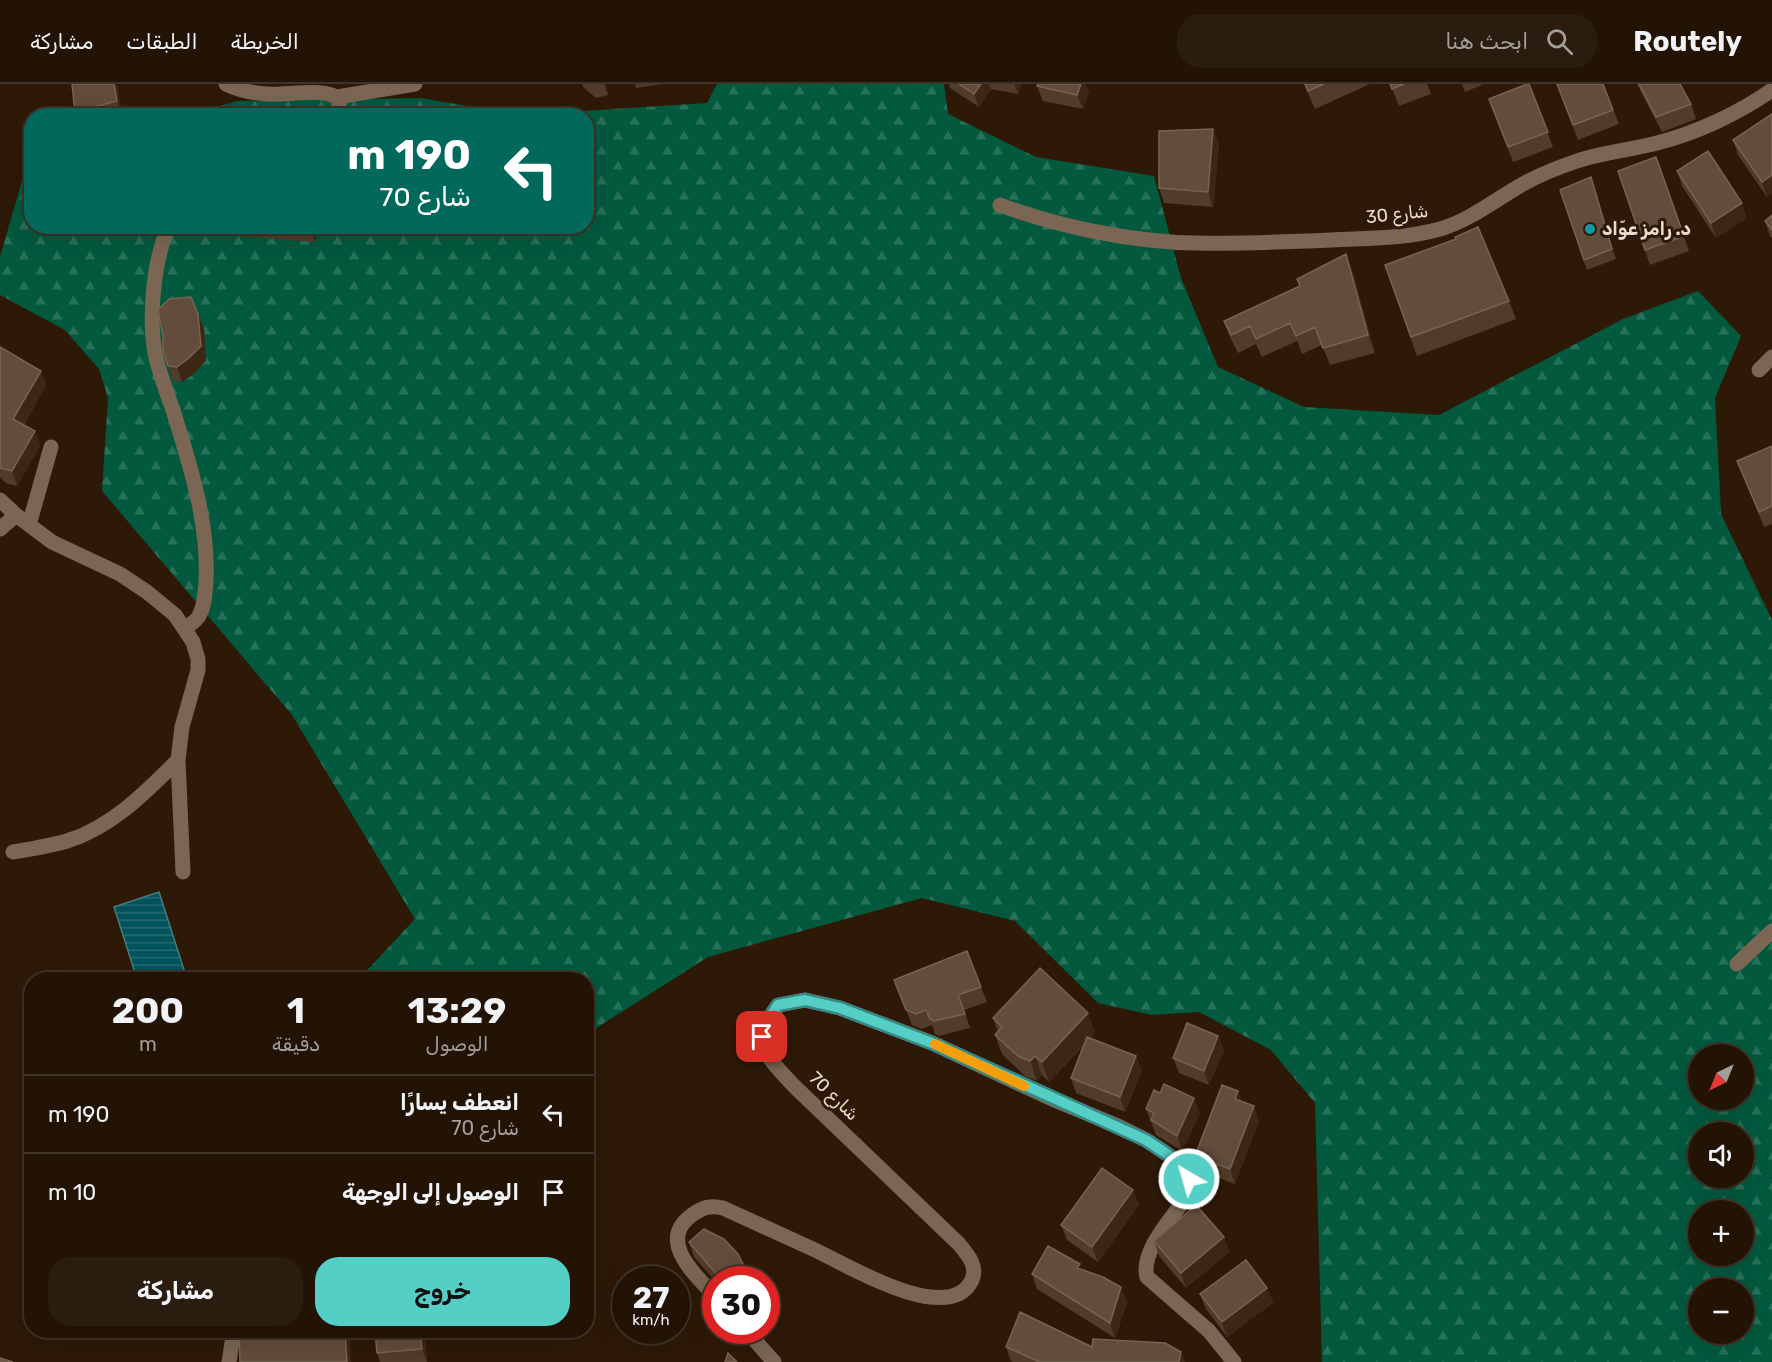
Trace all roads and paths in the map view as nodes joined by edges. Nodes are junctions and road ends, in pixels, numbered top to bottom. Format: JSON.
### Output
{"nodes":[{"id":1,"x":226,"y":84,"type":"edge"},
{"id":2,"x":415,"y":84,"type":"edge"},
{"id":3,"x":1772,"y":90,"type":"edge"},
{"id":4,"x":337,"y":97,"type":"junction"},
{"id":5,"x":339,"y":108,"type":"edge"},
{"id":6,"x":1000,"y":205,"type":"dead end"},
{"id":7,"x":167,"y":234,"type":"edge"},
{"id":8,"x":1772,"y":357,"type":"edge"},
{"id":9,"x":1759,"y":370,"type":"dead end"},
{"id":10,"x":51,"y":447,"type":"dead end"},
{"id":11,"x":0,"y":500,"type":"edge"},
{"id":12,"x":16,"y":515,"type":"junction"},
{"id":13,"x":29,"y":525,"type":"junction"},
{"id":14,"x":0,"y":529,"type":"edge"},
{"id":15,"x":185,"y":629,"type":"junction"},
{"id":16,"x":178,"y":760,"type":"junction"},
{"id":17,"x":13,"y":852,"type":"dead end"},
{"id":18,"x":183,"y":872,"type":"dead end"},
{"id":19,"x":1772,"y":931,"type":"edge"},
{"id":20,"x":1737,"y":964,"type":"dead end"},
{"id":21,"x":702,"y":1281,"type":"edge"},
{"id":22,"x":233,"y":1338,"type":"edge"},
{"id":23,"x":758,"y":1344,"type":"edge"},
{"id":24,"x":229,"y":1362,"type":"edge"},
{"id":25,"x":774,"y":1362,"type":"edge"},
{"id":26,"x":1234,"y":1362,"type":"edge"}],
"edges":[{"from":1,"to":4,"type":"street"},
{"from":2,"to":4,"type":"street"},
{"from":3,"to":6,"type":"street","name":"شارع 30"},
{"from":4,"to":5,"type":"street"},
{"from":7,"to":15,"type":"street"},
{"from":8,"to":9,"type":"street"},
{"from":10,"to":13,"type":"street"},
{"from":11,"to":12,"type":"street"},
{"from":12,"to":13,"type":"street"},
{"from":12,"to":14,"type":"street"},
{"from":13,"to":15,"type":"street"},
{"from":15,"to":16,"type":"street"},
{"from":16,"to":17,"type":"street"},
{"from":16,"to":18,"type":"street"},
{"from":19,"to":20,"type":"street"},
{"from":21,"to":26,"type":"street","name":"شارع 70"},
{"from":22,"to":24,"type":"street"},
{"from":23,"to":25,"type":"street"}]}
